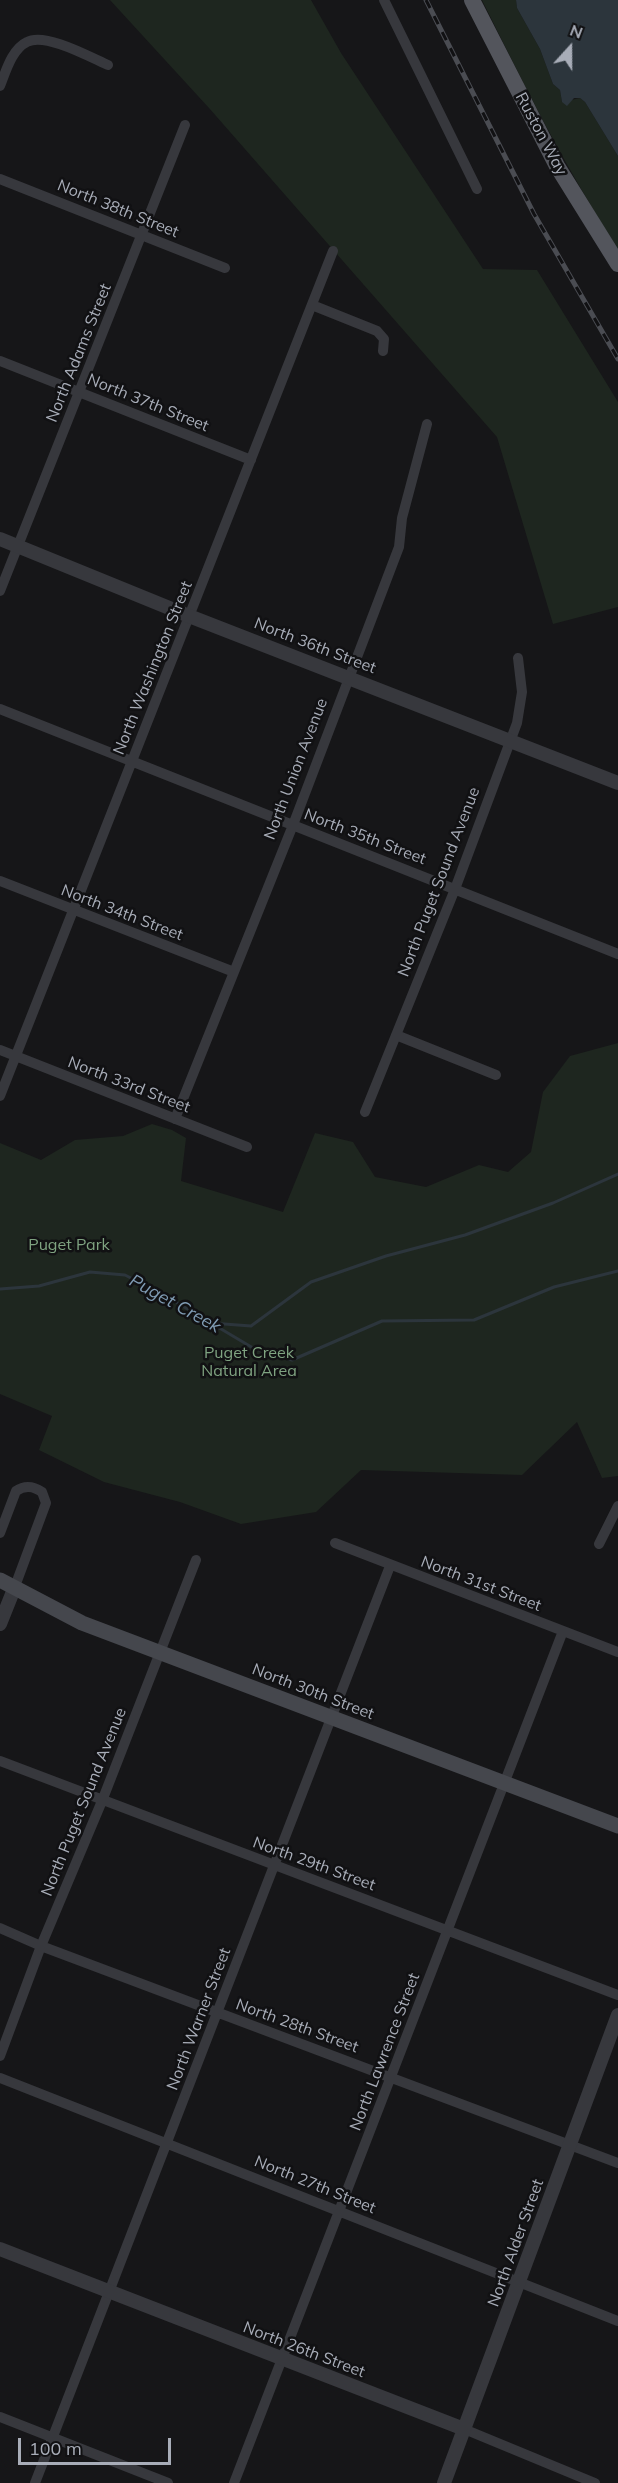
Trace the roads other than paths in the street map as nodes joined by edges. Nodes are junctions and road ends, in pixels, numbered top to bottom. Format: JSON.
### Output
{"nodes":[{"id":1,"x":384,"y":0,"type":"edge"},
{"id":2,"x":472,"y":0,"type":"edge"},
{"id":3,"x":108,"y":65,"type":"dead end"},
{"id":4,"x":0,"y":86,"type":"edge"},
{"id":5,"x":185,"y":125,"type":"dead end"},
{"id":6,"x":0,"y":179,"type":"edge"},
{"id":7,"x":477,"y":189,"type":"dead end"},
{"id":8,"x":141,"y":235,"type":"junction"},
{"id":9,"x":333,"y":251,"type":"dead end"},
{"id":10,"x":618,"y":264,"type":"edge"},
{"id":11,"x":225,"y":268,"type":"dead end"},
{"id":12,"x":312,"y":305,"type":"junction"},
{"id":13,"x":383,"y":351,"type":"dead end"},
{"id":14,"x":0,"y":361,"type":"edge"},
{"id":15,"x":79,"y":392,"type":"junction"},
{"id":16,"x":427,"y":424,"type":"dead end"},
{"id":17,"x":251,"y":460,"type":"junction"},
{"id":18,"x":0,"y":539,"type":"edge"},
{"id":19,"x":18,"y":546,"type":"junction"},
{"id":20,"x":0,"y":591,"type":"edge"},
{"id":21,"x":189,"y":616,"type":"junction"},
{"id":22,"x":518,"y":658,"type":"dead end"},
{"id":23,"x":348,"y":677,"type":"junction"},
{"id":24,"x":0,"y":709,"type":"edge"},
{"id":25,"x":511,"y":740,"type":"junction"},
{"id":26,"x":132,"y":762,"type":"junction"},
{"id":27,"x":618,"y":783,"type":"edge"},
{"id":28,"x":293,"y":825,"type":"junction"},
{"id":29,"x":0,"y":881,"type":"edge"},
{"id":30,"x":455,"y":889,"type":"junction"},
{"id":31,"x":74,"y":910,"type":"junction"},
{"id":32,"x":618,"y":954,"type":"edge"},
{"id":33,"x":234,"y":972,"type":"junction"},
{"id":34,"x":396,"y":1035,"type":"junction"},
{"id":35,"x":0,"y":1050,"type":"edge"},
{"id":36,"x":15,"y":1056,"type":"junction"},
{"id":37,"x":496,"y":1075,"type":"dead end"},
{"id":38,"x":0,"y":1096,"type":"edge"},
{"id":39,"x":365,"y":1113,"type":"dead end"},
{"id":40,"x":175,"y":1119,"type":"junction"},
{"id":41,"x":247,"y":1147,"type":"dead end"},
{"id":42,"x":618,"y":1506,"type":"edge"},
{"id":43,"x":0,"y":1533,"type":"edge"},
{"id":44,"x":335,"y":1543,"type":"dead end"},
{"id":45,"x":599,"y":1544,"type":"dead end"},
{"id":46,"x":196,"y":1560,"type":"dead end"},
{"id":47,"x":390,"y":1566,"type":"junction"},
{"id":48,"x":0,"y":1580,"type":"edge"},
{"id":49,"x":14,"y":1589,"type":"junction"},
{"id":50,"x":0,"y":1624,"type":"edge"},
{"id":51,"x":563,"y":1631,"type":"junction"},
{"id":52,"x":618,"y":1652,"type":"edge"},
{"id":53,"x":160,"y":1653,"type":"junction"},
{"id":54,"x":332,"y":1719,"type":"junction"},
{"id":55,"x":0,"y":1761,"type":"edge"},
{"id":56,"x":505,"y":1784,"type":"junction"},
{"id":57,"x":102,"y":1801,"type":"junction"},
{"id":58,"x":618,"y":1826,"type":"edge"},
{"id":59,"x":275,"y":1866,"type":"junction"},
{"id":60,"x":0,"y":1928,"type":"edge"},
{"id":61,"x":448,"y":1929,"type":"junction"},
{"id":62,"x":41,"y":1946,"type":"junction"},
{"id":63,"x":618,"y":1995,"type":"edge"},
{"id":64,"x":218,"y":2012,"type":"junction"},
{"id":65,"x":618,"y":2014,"type":"edge"},
{"id":66,"x":0,"y":2056,"type":"edge"},
{"id":67,"x":391,"y":2077,"type":"junction"},
{"id":68,"x":0,"y":2078,"type":"edge"},
{"id":69,"x":167,"y":2142,"type":"junction"},
{"id":70,"x":570,"y":2145,"type":"junction"},
{"id":71,"x":618,"y":2163,"type":"edge"},
{"id":72,"x":339,"y":2211,"type":"junction"},
{"id":73,"x":0,"y":2249,"type":"edge"},
{"id":74,"x":519,"y":2283,"type":"junction"},
{"id":75,"x":109,"y":2292,"type":"junction"},
{"id":76,"x":618,"y":2321,"type":"edge"},
{"id":77,"x":282,"y":2359,"type":"junction"},
{"id":78,"x":0,"y":2417,"type":"edge"},
{"id":79,"x":464,"y":2429,"type":"junction"},
{"id":80,"x":52,"y":2438,"type":"junction"},
{"id":81,"x":35,"y":2483,"type":"edge"},
{"id":82,"x":168,"y":2483,"type":"edge"},
{"id":83,"x":234,"y":2483,"type":"edge"},
{"id":84,"x":444,"y":2483,"type":"edge"},
{"id":85,"x":595,"y":2483,"type":"edge"}],
"edges":[{"from":1,"to":7,"type":"street"},
{"from":2,"to":10,"type":"main road","name":"Ruston Way"},
{"from":3,"to":4,"type":"street"},
{"from":5,"to":8,"type":"street","name":"North Adams Street"},
{"from":6,"to":8,"type":"street","name":"North 38th Street"},
{"from":8,"to":11,"type":"street","name":"North 38th Street"},
{"from":8,"to":15,"type":"street","name":"North Adams Street"},
{"from":9,"to":12,"type":"street","name":"North Washington Street"},
{"from":12,"to":13,"type":"street"},
{"from":12,"to":17,"type":"street","name":"North Washington Street"},
{"from":14,"to":15,"type":"street","name":"North 37th Street"},
{"from":15,"to":17,"type":"street","name":"North 37th Street"},
{"from":15,"to":19,"type":"street","name":"North Adams Street"},
{"from":16,"to":23,"type":"street","name":"North Union Avenue"},
{"from":17,"to":21,"type":"street","name":"North Washington Street"},
{"from":18,"to":19,"type":"street","name":"North 36th Street"},
{"from":19,"to":20,"type":"street","name":"North Adams Street"},
{"from":19,"to":21,"type":"street","name":"North 36th Street"},
{"from":21,"to":23,"type":"street","name":"North 36th Street"},
{"from":21,"to":26,"type":"street","name":"North Washington Street"},
{"from":22,"to":25,"type":"street","name":"North Puget Sound Avenue"},
{"from":23,"to":25,"type":"street","name":"North 36th Street"},
{"from":23,"to":28,"type":"street","name":"North Union Avenue"},
{"from":24,"to":26,"type":"street","name":"North 35th Street"},
{"from":25,"to":27,"type":"street","name":"North 36th Street"},
{"from":25,"to":30,"type":"street","name":"North Puget Sound Avenue"},
{"from":26,"to":28,"type":"street","name":"North 35th Street"},
{"from":26,"to":31,"type":"street","name":"North Washington Street"},
{"from":28,"to":30,"type":"street","name":"North 35th Street"},
{"from":28,"to":33,"type":"street","name":"North Union Avenue"},
{"from":29,"to":31,"type":"street","name":"North 34th Street"},
{"from":30,"to":32,"type":"street","name":"North 35th Street"},
{"from":30,"to":34,"type":"street","name":"North Puget Sound Avenue"},
{"from":31,"to":33,"type":"street","name":"North 34th Street"},
{"from":31,"to":36,"type":"street","name":"North Washington Street"},
{"from":33,"to":40,"type":"street","name":"North Union Avenue"},
{"from":34,"to":37,"type":"street"},
{"from":34,"to":39,"type":"street","name":"North Puget Sound Avenue"},
{"from":35,"to":36,"type":"street","name":"North 33rd Street"},
{"from":36,"to":38,"type":"street","name":"North Washington Street"},
{"from":36,"to":40,"type":"street","name":"North 33rd Street"},
{"from":40,"to":41,"type":"street","name":"North 33rd Street"},
{"from":42,"to":45,"type":"street"},
{"from":43,"to":49,"type":"street"},
{"from":44,"to":47,"type":"street","name":"North 31st Street"},
{"from":46,"to":53,"type":"street","name":"North Puget Sound Avenue"},
{"from":47,"to":51,"type":"street","name":"North 31st Street"},
{"from":47,"to":54,"type":"street","name":"North Warner Street"},
{"from":48,"to":49,"type":"main road","name":"North 30th Street"},
{"from":49,"to":50,"type":"street"},
{"from":49,"to":53,"type":"main road","name":"North 30th Street"},
{"from":51,"to":52,"type":"street","name":"North 31st Street"},
{"from":51,"to":56,"type":"street","name":"North Lawrence Street"},
{"from":53,"to":54,"type":"main road","name":"North 30th Street"},
{"from":53,"to":57,"type":"street","name":"North Puget Sound Avenue"},
{"from":54,"to":56,"type":"main road","name":"North 30th Street"},
{"from":54,"to":59,"type":"street","name":"North Warner Street"},
{"from":55,"to":57,"type":"street","name":"North 29th Street"},
{"from":56,"to":58,"type":"main road","name":"North 30th Street"},
{"from":56,"to":61,"type":"street","name":"North Lawrence Street"},
{"from":57,"to":59,"type":"street","name":"North 29th Street"},
{"from":57,"to":62,"type":"street","name":"North Puget Sound Avenue"},
{"from":59,"to":61,"type":"street","name":"North 29th Street"},
{"from":59,"to":64,"type":"street","name":"North Warner Street"},
{"from":60,"to":62,"type":"street","name":"North 28th Street"},
{"from":61,"to":63,"type":"street","name":"North 29th Street"},
{"from":61,"to":67,"type":"street","name":"North Lawrence Street"},
{"from":62,"to":64,"type":"street","name":"North 28th Street"},
{"from":62,"to":66,"type":"street","name":"North Puget Sound Avenue"},
{"from":64,"to":67,"type":"street","name":"North 28th Street"},
{"from":64,"to":69,"type":"street","name":"North Warner Street"},
{"from":65,"to":70,"type":"street","name":"North Alder Street"},
{"from":67,"to":70,"type":"street","name":"North 28th Street"},
{"from":67,"to":72,"type":"street","name":"North Lawrence Street"},
{"from":68,"to":69,"type":"street","name":"North 27th Street"},
{"from":69,"to":72,"type":"street","name":"North 27th Street"},
{"from":69,"to":75,"type":"street","name":"North Warner Street"},
{"from":70,"to":71,"type":"street","name":"North 28th Street"},
{"from":70,"to":74,"type":"street","name":"North Alder Street"},
{"from":72,"to":74,"type":"street","name":"North 27th Street"},
{"from":72,"to":77,"type":"street","name":"North Lawrence Street"},
{"from":73,"to":75,"type":"street","name":"North 26th Street"},
{"from":74,"to":76,"type":"street","name":"North 27th Street"},
{"from":74,"to":79,"type":"street","name":"North Alder Street"},
{"from":75,"to":77,"type":"street","name":"North 26th Street"},
{"from":75,"to":80,"type":"street","name":"North Warner Street"},
{"from":77,"to":79,"type":"street","name":"North 26th Street"},
{"from":77,"to":83,"type":"street","name":"North Lawrence Street"},
{"from":78,"to":80,"type":"street"},
{"from":79,"to":84,"type":"street","name":"North Alder Street"},
{"from":79,"to":85,"type":"street","name":"North 26th Street"},
{"from":80,"to":81,"type":"street","name":"North Warner Street"},
{"from":80,"to":82,"type":"street"}]}
